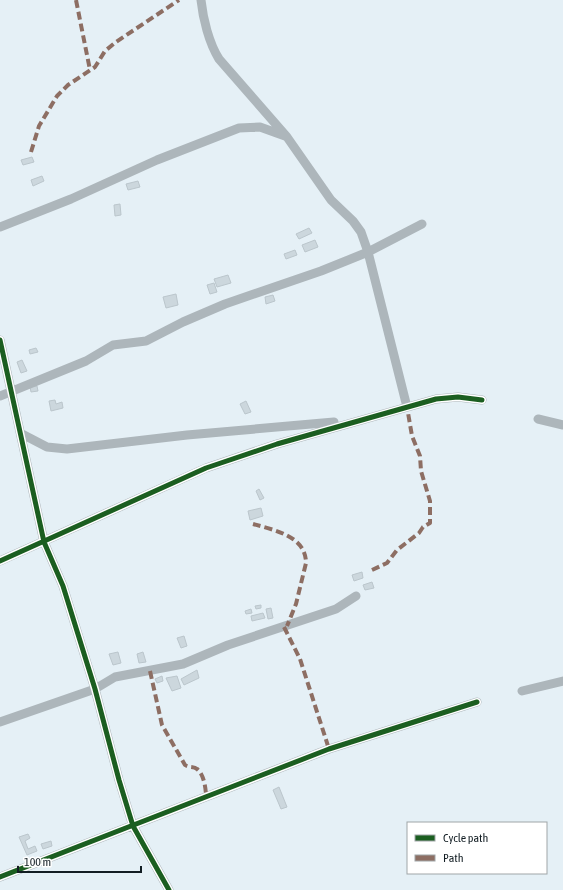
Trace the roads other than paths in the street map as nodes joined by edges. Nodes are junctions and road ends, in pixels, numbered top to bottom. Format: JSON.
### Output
{"nodes":[{"id":1,"x":201,"y":0,"type":"edge"},
{"id":2,"x":287,"y":137,"type":"junction"},
{"id":3,"x":422,"y":224,"type":"dead end"},
{"id":4,"x":0,"y":227,"type":"edge"},
{"id":5,"x":368,"y":252,"type":"junction"},
{"id":6,"x":0,"y":340,"type":"edge"},
{"id":7,"x":11,"y":391,"type":"junction"},
{"id":8,"x":0,"y":396,"type":"edge"},
{"id":9,"x":482,"y":400,"type":"dead end"},
{"id":10,"x":403,"y":408,"type":"junction"},
{"id":11,"x":538,"y":419,"type":"dead end"},
{"id":12,"x":563,"y":425,"type":"edge"},
{"id":13,"x":22,"y":434,"type":"junction"},
{"id":14,"x":44,"y":542,"type":"junction"},
{"id":15,"x":0,"y":561,"type":"edge"},
{"id":16,"x":356,"y":596,"type":"dead end"},
{"id":17,"x":563,"y":681,"type":"edge"},
{"id":18,"x":95,"y":689,"type":"junction"},
{"id":19,"x":522,"y":691,"type":"dead end"},
{"id":20,"x":477,"y":702,"type":"dead end"},
{"id":21,"x":0,"y":722,"type":"edge"},
{"id":22,"x":133,"y":826,"type":"junction"},
{"id":23,"x":0,"y":878,"type":"edge"},
{"id":24,"x":169,"y":890,"type":"edge"}],
"edges":[{"from":1,"to":2,"type":"street"},
{"from":2,"to":4,"type":"street"},
{"from":2,"to":5,"type":"street"},
{"from":3,"to":5,"type":"street"},
{"from":5,"to":7,"type":"street"},
{"from":5,"to":10,"type":"street"},
{"from":6,"to":7,"type":"street"},
{"from":7,"to":8,"type":"street"},
{"from":7,"to":13,"type":"street"},
{"from":9,"to":10,"type":"street"},
{"from":10,"to":13,"type":"street"},
{"from":10,"to":14,"type":"street"},
{"from":11,"to":12,"type":"street"},
{"from":13,"to":14,"type":"street"},
{"from":14,"to":15,"type":"street"},
{"from":14,"to":18,"type":"street"},
{"from":16,"to":18,"type":"street"},
{"from":17,"to":19,"type":"street"},
{"from":18,"to":21,"type":"street"},
{"from":18,"to":22,"type":"street"},
{"from":20,"to":22,"type":"street"},
{"from":22,"to":23,"type":"street"},
{"from":22,"to":24,"type":"street"}]}
